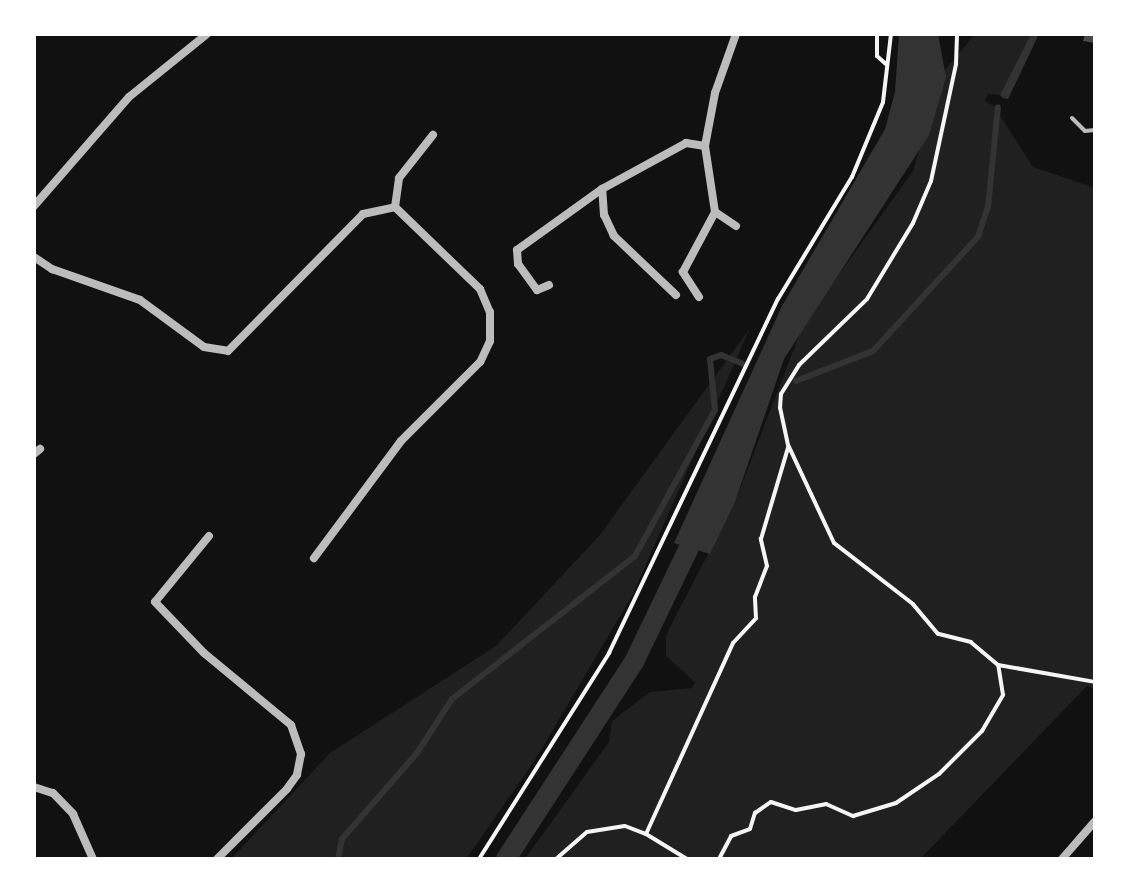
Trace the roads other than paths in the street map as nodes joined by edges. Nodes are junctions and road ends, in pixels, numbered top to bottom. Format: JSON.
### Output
{"nodes":[{"id":1,"x":207,"y":34,"type":"edge"},
{"id":2,"x":736,"y":34,"type":"edge"},
{"id":3,"x":1072,"y":118,"type":"dead end"},
{"id":4,"x":1095,"y":130,"type":"edge"},
{"id":5,"x":433,"y":135,"type":"dead end"},
{"id":6,"x":705,"y":146,"type":"junction"},
{"id":7,"x":602,"y":189,"type":"junction"},
{"id":8,"x":34,"y":206,"type":"edge"},
{"id":9,"x":395,"y":207,"type":"junction"},
{"id":10,"x":715,"y":212,"type":"junction"},
{"id":11,"x":736,"y":226,"type":"dead end"},
{"id":12,"x":34,"y":257,"type":"edge"},
{"id":13,"x":549,"y":285,"type":"dead end"},
{"id":14,"x":676,"y":295,"type":"dead end"},
{"id":15,"x":699,"y":297,"type":"dead end"},
{"id":16,"x":209,"y":536,"type":"dead end"},
{"id":17,"x":314,"y":558,"type":"dead end"},
{"id":18,"x":34,"y":787,"type":"edge"},
{"id":19,"x":1095,"y":821,"type":"edge"},
{"id":20,"x":93,"y":859,"type":"edge"},
{"id":21,"x":217,"y":859,"type":"edge"},
{"id":22,"x":1062,"y":859,"type":"edge"}],
"edges":[{"from":1,"to":8,"type":"street"},
{"from":2,"to":6,"type":"street"},
{"from":3,"to":4,"type":"lane"},
{"from":5,"to":9,"type":"street"},
{"from":6,"to":7,"type":"street"},
{"from":6,"to":10,"type":"street"},
{"from":7,"to":13,"type":"street"},
{"from":7,"to":14,"type":"street"},
{"from":9,"to":12,"type":"street"},
{"from":9,"to":17,"type":"street"},
{"from":10,"to":11,"type":"street"},
{"from":10,"to":15,"type":"street"},
{"from":16,"to":21,"type":"street"},
{"from":18,"to":20,"type":"street"},
{"from":19,"to":22,"type":"street"}]}
